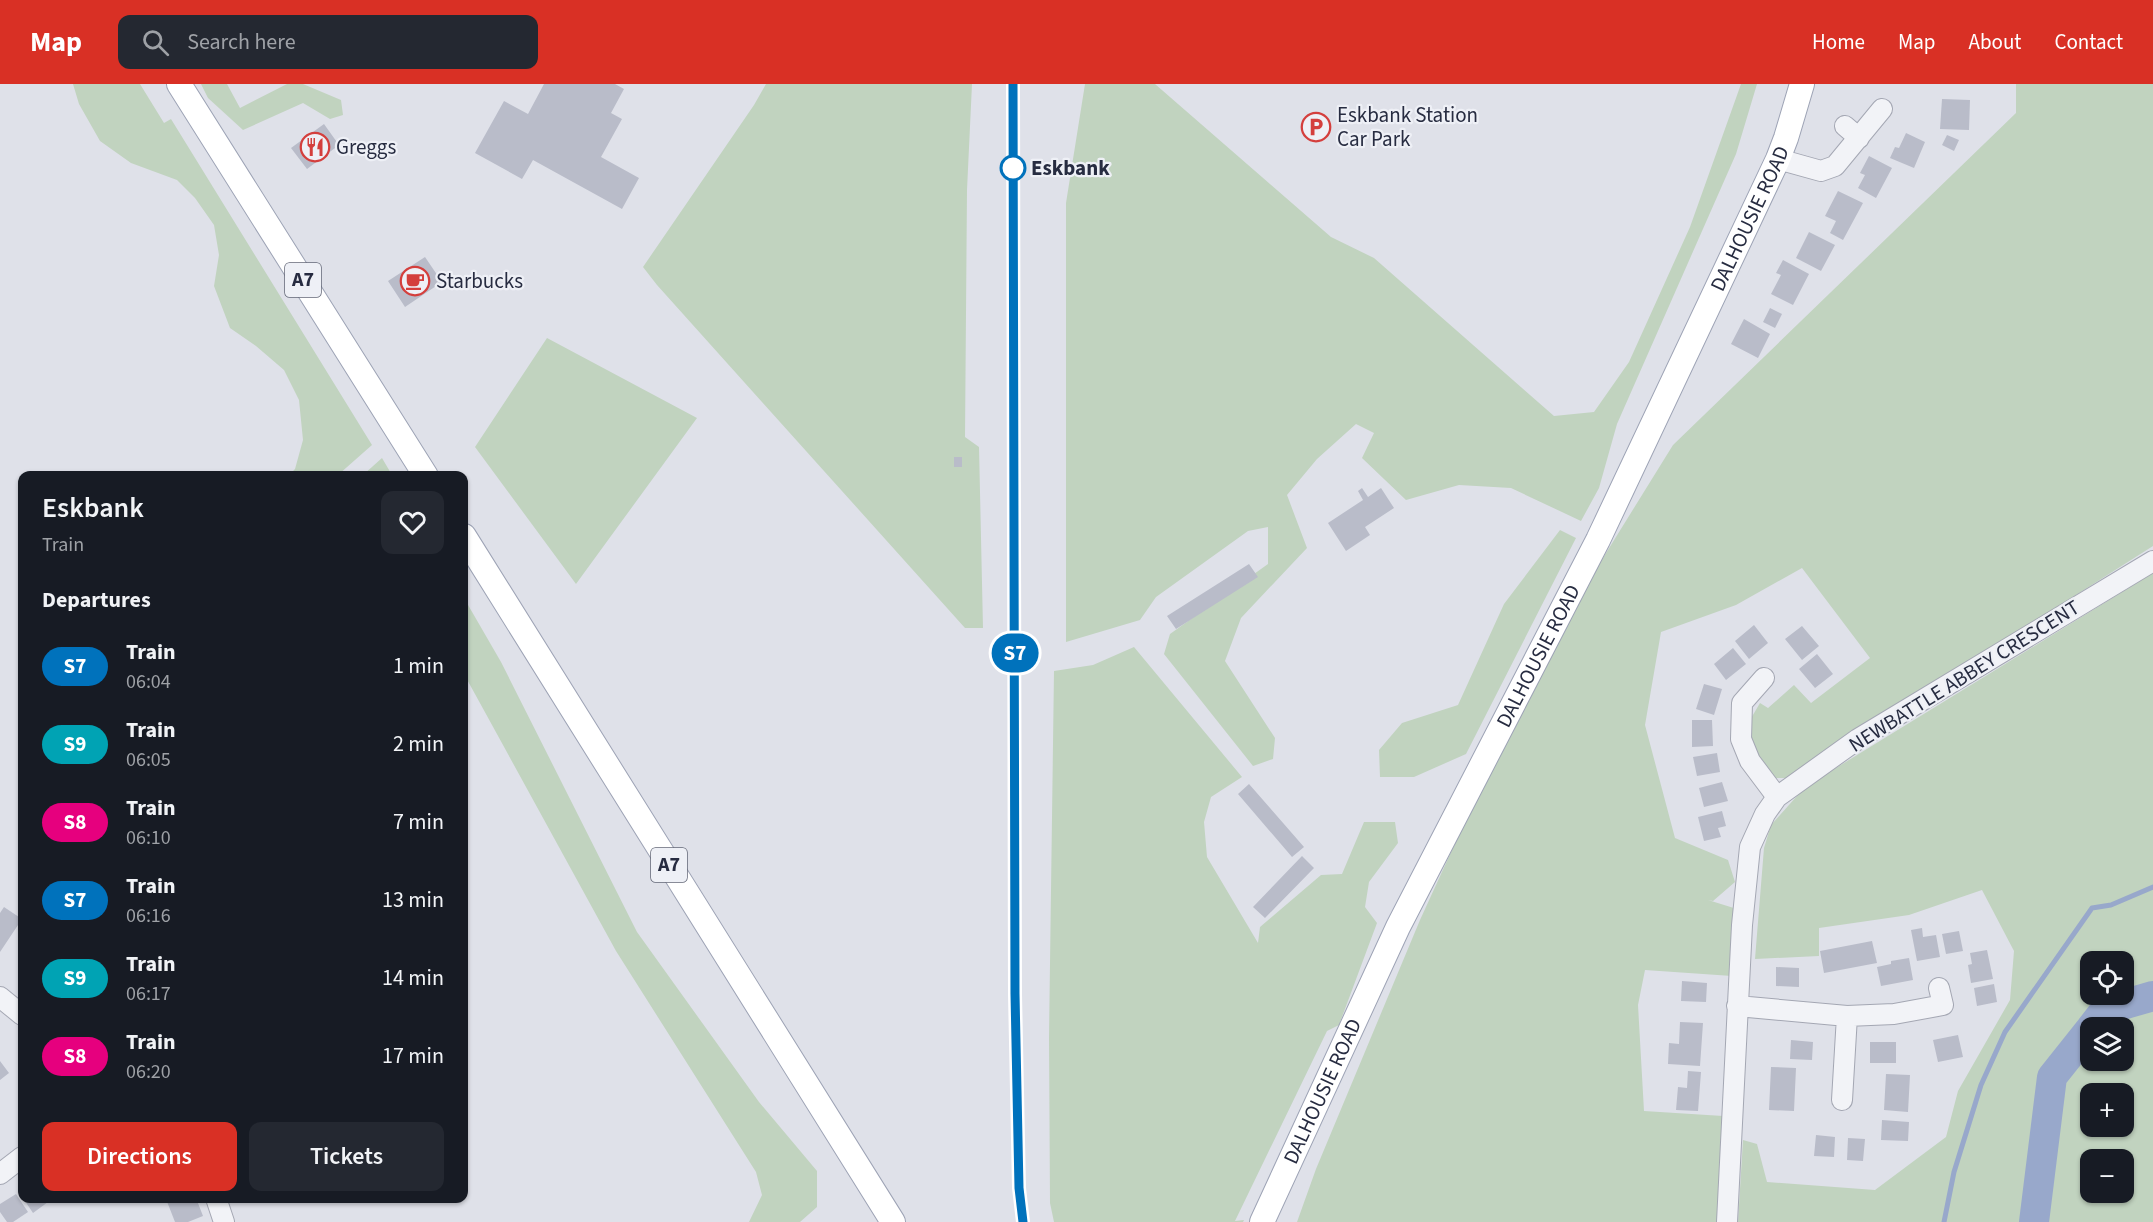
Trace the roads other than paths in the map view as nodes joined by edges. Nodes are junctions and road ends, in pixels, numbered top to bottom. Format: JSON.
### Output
{"nodes":[{"id":1,"x":179,"y":84,"type":"edge"},
{"id":2,"x":1802,"y":84,"type":"edge"},
{"id":3,"x":1882,"y":109,"type":"dead end"},
{"id":4,"x":1778,"y":159,"type":"junction"},
{"id":5,"x":423,"y":471,"type":"edge"},
{"id":6,"x":468,"y":542,"type":"edge"},
{"id":7,"x":2153,"y":561,"type":"edge"},
{"id":8,"x":1764,"y":678,"type":"dead end"},
{"id":9,"x":1777,"y":797,"type":"junction"},
{"id":10,"x":1939,"y":988,"type":"dead end"},
{"id":11,"x":0,"y":998,"type":"edge"},
{"id":12,"x":1737,"y":1006,"type":"junction"},
{"id":13,"x":18,"y":1012,"type":"edge"},
{"id":14,"x":1847,"y":1016,"type":"junction"},
{"id":15,"x":1842,"y":1100,"type":"dead end"},
{"id":16,"x":18,"y":1160,"type":"edge"},
{"id":17,"x":0,"y":1174,"type":"edge"},
{"id":18,"x":218,"y":1203,"type":"edge"},
{"id":19,"x":224,"y":1222,"type":"edge"},
{"id":20,"x":893,"y":1222,"type":"edge"},
{"id":21,"x":1262,"y":1222,"type":"edge"},
{"id":22,"x":1727,"y":1222,"type":"edge"}],
"edges":[{"from":1,"to":5,"type":"main road","number":"A7"},
{"from":2,"to":4,"type":"main road","name":"DALHOUSIE ROAD"},
{"from":3,"to":4,"type":"street"},
{"from":4,"to":21,"type":"main road","name":"DALHOUSIE ROAD"},
{"from":6,"to":20,"type":"main road","number":"A7"},
{"from":7,"to":9,"type":"street","name":"NEWBATTLE ABBEY CRESCENT"},
{"from":8,"to":9,"type":"street"},
{"from":9,"to":12,"type":"street","name":"NEWBATTLE ABBEY CRESCENT"},
{"from":10,"to":14,"type":"street"},
{"from":11,"to":13,"type":"street"},
{"from":12,"to":14,"type":"street"},
{"from":12,"to":22,"type":"street","name":"NEWBATTLE ABBEY CRESCENT"},
{"from":14,"to":15,"type":"street"},
{"from":16,"to":17,"type":"street"},
{"from":18,"to":19,"type":"street"}]}
